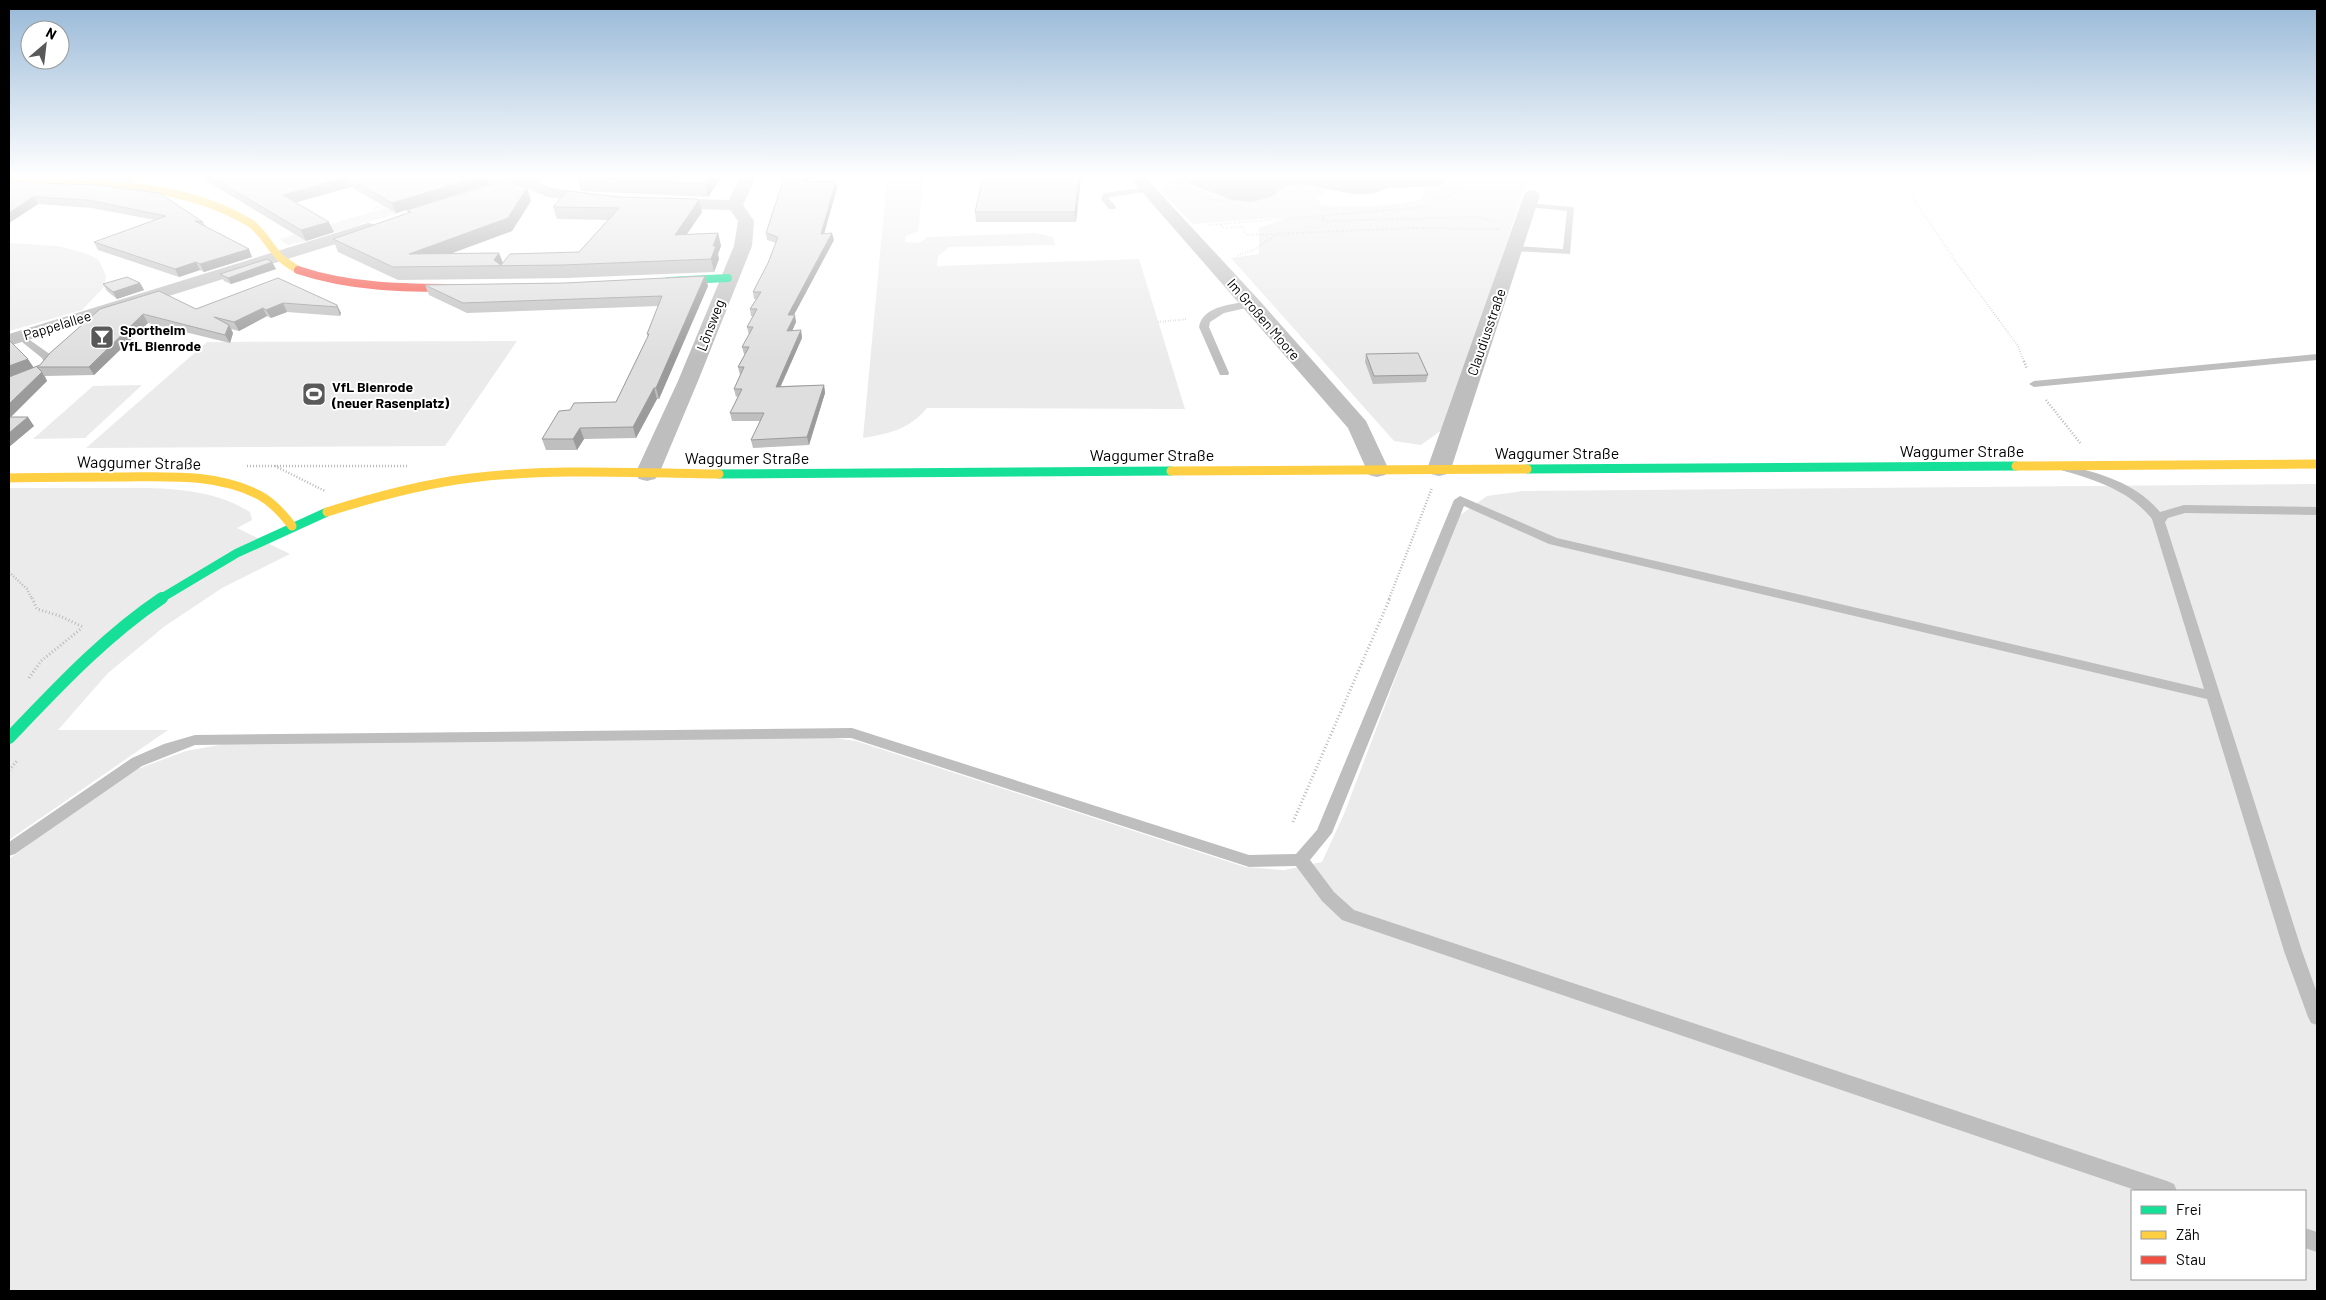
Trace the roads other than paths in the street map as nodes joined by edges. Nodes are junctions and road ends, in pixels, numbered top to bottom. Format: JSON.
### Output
{"nodes":[{"id":1,"x":266,"y":238,"type":"edge"},
{"id":2,"x":338,"y":238,"type":"edge"},
{"id":3,"x":745,"y":238,"type":"edge"},
{"id":4,"x":1193,"y":238,"type":"edge"},
{"id":5,"x":1518,"y":238,"type":"edge"},
{"id":6,"x":1568,"y":238,"type":"edge"},
{"id":7,"x":1515,"y":249,"type":"junction"},
{"id":8,"x":278,"y":256,"type":"junction"},
{"id":9,"x":728,"y":278,"type":"junction"},
{"id":10,"x":652,"y":282,"type":"edge"},
{"id":11,"x":474,"y":287,"type":"edge"},
{"id":12,"x":1252,"y":304,"type":"junction"},
{"id":13,"x":14,"y":338,"type":"edge"},
{"id":14,"x":2317,"y":358,"type":"edge"},
{"id":15,"x":1224,"y":373,"type":"dead end"},
{"id":16,"x":9,"y":383,"type":"edge"},
{"id":17,"x":2034,"y":384,"type":"road end"},
{"id":18,"x":2317,"y":464,"type":"edge"},
{"id":19,"x":2057,"y":466,"type":"junction"},
{"id":20,"x":1439,"y":469,"type":"junction"},
{"id":21,"x":1377,"y":470,"type":"junction"},
{"id":22,"x":648,"y":474,"type":"junction"},
{"id":23,"x":9,"y":478,"type":"edge"},
{"id":24,"x":2317,"y":511,"type":"edge"},
{"id":25,"x":2159,"y":522,"type":"junction"},
{"id":26,"x":292,"y":526,"type":"junction"},
{"id":27,"x":2214,"y":696,"type":"junction"},
{"id":28,"x":9,"y":738,"type":"edge"},
{"id":29,"x":9,"y":850,"type":"edge"},
{"id":30,"x":1300,"y":860,"type":"junction"},
{"id":31,"x":2317,"y":1017,"type":"edge"},
{"id":32,"x":2164,"y":1190,"type":"edge"}],
"edges":[{"from":1,"to":8,"type":"street"},
{"from":2,"to":8,"type":"street","name":"Pappelallee"},
{"from":3,"to":9,"type":"street","name":"Lönsweg"},
{"from":4,"to":12,"type":"street","name":"Im Großen Moore"},
{"from":5,"to":7,"type":"street","name":"Claudiusstraße"},
{"from":6,"to":7,"type":"lane"},
{"from":7,"to":20,"type":"street","name":"Claudiusstraße"},
{"from":8,"to":11,"type":"street"},
{"from":8,"to":13,"type":"street","name":"Pappelallee"},
{"from":9,"to":10,"type":"street"},
{"from":9,"to":22,"type":"street","name":"Lönsweg"},
{"from":12,"to":15,"type":"lane"},
{"from":12,"to":21,"type":"street","name":"Im Großen Moore"},
{"from":13,"to":16,"type":"lane"},
{"from":14,"to":17,"type":"lane"},
{"from":18,"to":19,"type":"street","name":"Waggumer Straße"},
{"from":19,"to":20,"type":"street","name":"Waggumer Straße"},
{"from":19,"to":25,"type":"lane"},
{"from":20,"to":21,"type":"street","name":"Waggumer Straße"},
{"from":21,"to":22,"type":"street","name":"Waggumer Straße"},
{"from":22,"to":26,"type":"street","name":"Waggumer Straße"},
{"from":23,"to":26,"type":"street","name":"Waggumer Straße"},
{"from":24,"to":25,"type":"lane"},
{"from":25,"to":27,"type":"lane"},
{"from":26,"to":28,"type":"street"},
{"from":27,"to":30,"type":"lane"},
{"from":27,"to":31,"type":"lane"},
{"from":29,"to":30,"type":"lane"},
{"from":30,"to":32,"type":"lane"}]}
